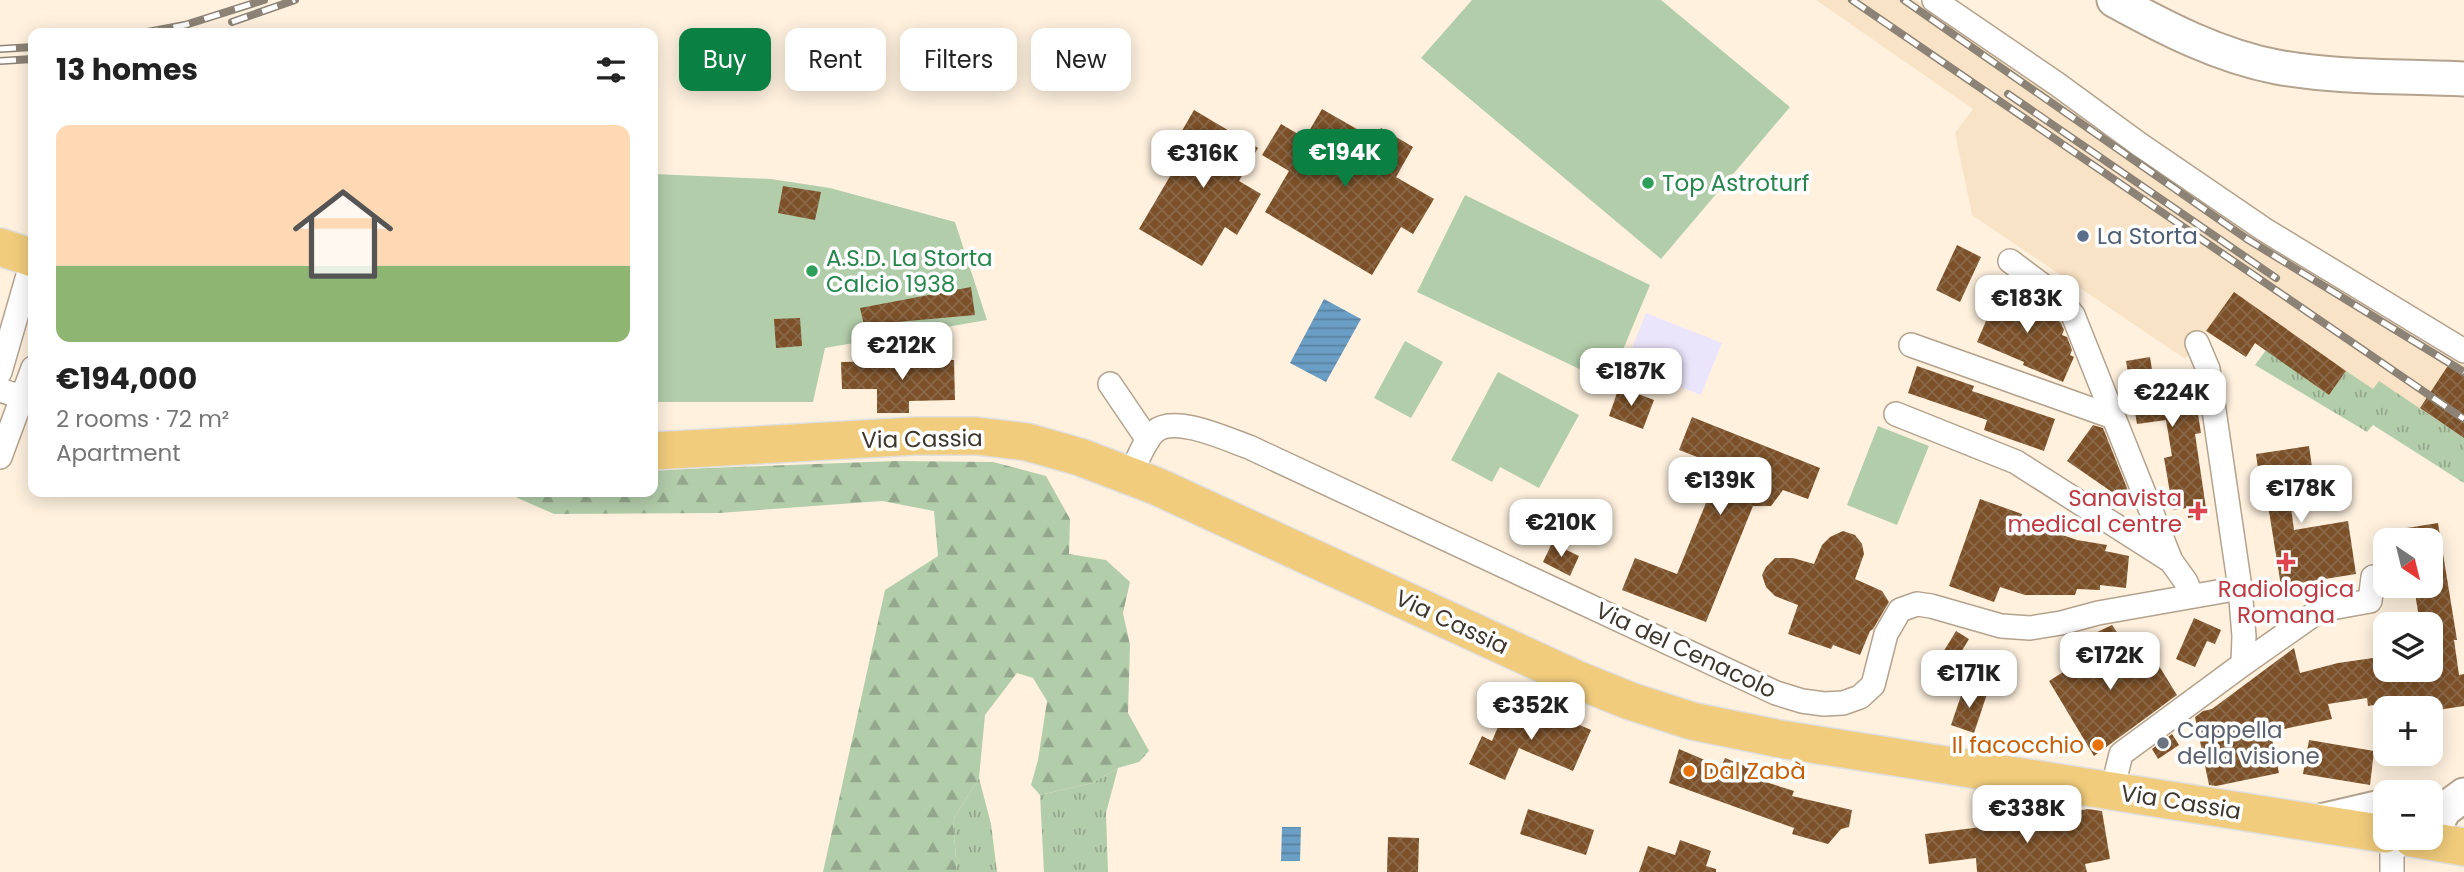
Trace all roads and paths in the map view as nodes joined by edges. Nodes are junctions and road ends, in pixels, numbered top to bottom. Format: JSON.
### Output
{"nodes":[{"id":1,"x":1934,"y":0,"type":"edge"},
{"id":2,"x":2114,"y":0,"type":"edge"},
{"id":3,"x":2464,"y":79,"type":"edge"},
{"id":4,"x":0,"y":247,"type":"edge"},
{"id":5,"x":28,"y":256,"type":"edge"},
{"id":6,"x":2010,"y":261,"type":"dead end"},
{"id":7,"x":28,"y":275,"type":"edge"},
{"id":8,"x":2197,"y":343,"type":"dead end"},
{"id":9,"x":1911,"y":345,"type":"dead end"},
{"id":10,"x":2464,"y":351,"type":"edge"},
{"id":11,"x":0,"y":372,"type":"edge"},
{"id":12,"x":28,"y":374,"type":"edge"},
{"id":13,"x":1110,"y":384,"type":"dead end"},
{"id":14,"x":11,"y":393,"type":"edge"},
{"id":15,"x":1896,"y":414,"type":"dead end"},
{"id":16,"x":2113,"y":416,"type":"junction"},
{"id":17,"x":1148,"y":440,"type":"junction"},
{"id":18,"x":658,"y":451,"type":"edge"},
{"id":19,"x":0,"y":457,"type":"edge"},
{"id":20,"x":1130,"y":475,"type":"junction"},
{"id":21,"x":2171,"y":561,"type":"junction"},
{"id":22,"x":2373,"y":577,"type":"dead end"},
{"id":23,"x":2240,"y":588,"type":"junction"},
{"id":24,"x":2192,"y":596,"type":"junction"},
{"id":25,"x":2243,"y":664,"type":"junction"},
{"id":26,"x":2464,"y":787,"type":"edge"},
{"id":27,"x":2443,"y":791,"type":"edge"},
{"id":28,"x":2112,"y":792,"type":"junction"},
{"id":29,"x":2464,"y":795,"type":"edge"},
{"id":30,"x":2373,"y":809,"type":"edge"},
{"id":31,"x":2443,"y":814,"type":"edge"},
{"id":32,"x":2312,"y":823,"type":"junction"},
{"id":33,"x":2373,"y":832,"type":"edge"},
{"id":34,"x":2404,"y":850,"type":"edge"},
{"id":35,"x":2392,"y":872,"type":"edge"}],
"edges":[{"from":1,"to":10,"type":"street"},
{"from":2,"to":3,"type":"main road"},
{"from":4,"to":5,"type":"main road"},
{"from":6,"to":16,"type":"street"},
{"from":7,"to":11,"type":"street"},
{"from":8,"to":23,"type":"street"},
{"from":9,"to":16,"type":"street"},
{"from":12,"to":14,"type":"street"},
{"from":13,"to":17,"type":"street"},
{"from":14,"to":19,"type":"street"},
{"from":15,"to":21,"type":"street"},
{"from":16,"to":21,"type":"street"},
{"from":17,"to":20,"type":"street"},
{"from":17,"to":24,"type":"street","name":"Via del Cenacolo"},
{"from":18,"to":20,"type":"main road","name":"Via Cassia"},
{"from":20,"to":28,"type":"main road","name":"Via Cassia"},
{"from":21,"to":24,"type":"street"},
{"from":22,"to":25,"type":"street"},
{"from":23,"to":24,"type":"street","name":"Via del Cenacolo"},
{"from":23,"to":25,"type":"street"},
{"from":25,"to":28,"type":"street"},
{"from":26,"to":27,"type":"main road"},
{"from":28,"to":32,"type":"main road","name":"Via Cassia"},
{"from":29,"to":31,"type":"main road"},
{"from":30,"to":32,"type":"main road"},
{"from":32,"to":33,"type":"main road","name":"Via Cassia"},
{"from":34,"to":35,"type":"street"}]}
